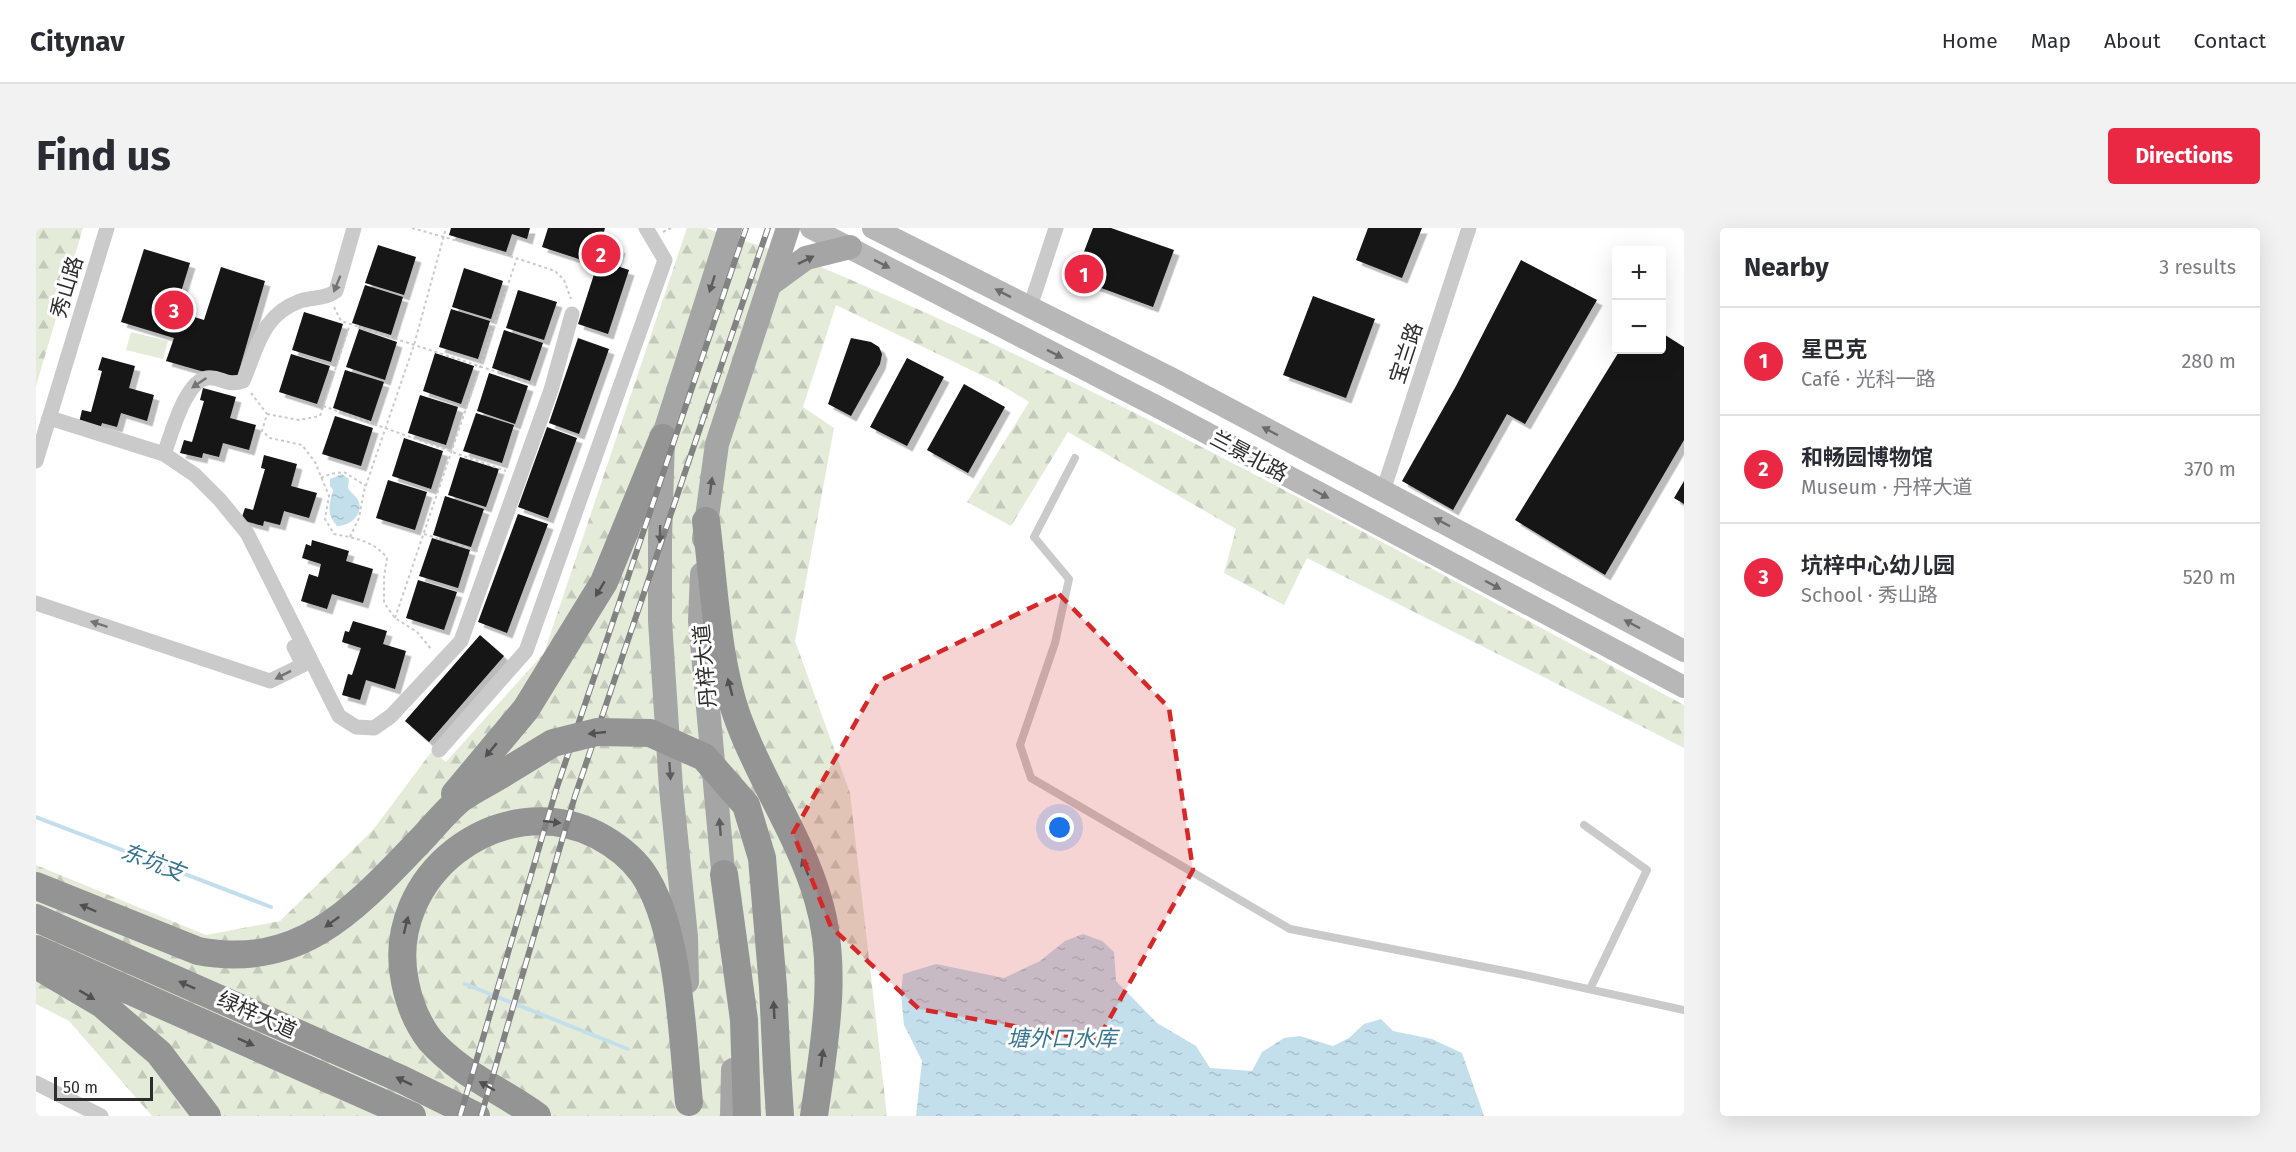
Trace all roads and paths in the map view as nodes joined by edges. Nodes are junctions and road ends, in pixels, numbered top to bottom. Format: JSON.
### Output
{"nodes":[{"id":1,"x":107,"y":228,"type":"edge"},
{"id":2,"x":354,"y":228,"type":"edge"},
{"id":3,"x":412,"y":228,"type":"edge"},
{"id":4,"x":446,"y":228,"type":"edge"},
{"id":5,"x":646,"y":228,"type":"edge"},
{"id":6,"x":712,"y":228,"type":"edge"},
{"id":7,"x":730,"y":228,"type":"edge"},
{"id":8,"x":788,"y":228,"type":"edge"},
{"id":9,"x":811,"y":228,"type":"edge"},
{"id":10,"x":873,"y":228,"type":"edge"},
{"id":11,"x":1056,"y":228,"type":"edge"},
{"id":12,"x":1469,"y":228,"type":"edge"},
{"id":13,"x":443,"y":237,"type":"junction"},
{"id":14,"x":850,"y":247,"type":"junction"},
{"id":15,"x":722,"y":252,"type":"junction"},
{"id":16,"x":517,"y":258,"type":"junction"},
{"id":17,"x":769,"y":285,"type":"junction"},
{"id":18,"x":330,"y":295,"type":"junction"},
{"id":19,"x":1029,"y":307,"type":"junction"},
{"id":20,"x":572,"y":314,"type":"joint"},
{"id":21,"x":350,"y":324,"type":"junction"},
{"id":22,"x":414,"y":345,"type":"junction"},
{"id":23,"x":480,"y":367,"type":"junction"},
{"id":24,"x":242,"y":381,"type":"junction"},
{"id":25,"x":551,"y":390,"type":"junction"},
{"id":26,"x":323,"y":406,"type":"junction"},
{"id":27,"x":267,"y":414,"type":"junction"},
{"id":28,"x":48,"y":420,"type":"junction"},
{"id":29,"x":385,"y":429,"type":"junction"},
{"id":30,"x":663,"y":438,"type":"junction"},
{"id":31,"x":452,"y":451,"type":"junction"},
{"id":32,"x":164,"y":454,"type":"junction"},
{"id":33,"x":1075,"y":458,"type":"dead end"},
{"id":34,"x":36,"y":461,"type":"edge"},
{"id":35,"x":520,"y":476,"type":"junction"},
{"id":36,"x":321,"y":478,"type":"junction"},
{"id":37,"x":366,"y":486,"type":"junction"},
{"id":38,"x":1383,"y":491,"type":"junction"},
{"id":39,"x":706,"y":521,"type":"junction"},
{"id":40,"x":424,"y":534,"type":"junction"},
{"id":41,"x":350,"y":537,"type":"junction"},
{"id":42,"x":492,"y":556,"type":"junction"},
{"id":43,"x":36,"y":603,"type":"edge"},
{"id":44,"x":395,"y":618,"type":"junction"},
{"id":45,"x":1684,"y":651,"type":"edge"},
{"id":46,"x":443,"y":662,"type":"junction"},
{"id":47,"x":1684,"y":687,"type":"edge"},
{"id":48,"x":439,"y":750,"type":"dead end"},
{"id":49,"x":1584,"y":825,"type":"dead end"},
{"id":50,"x":724,"y":874,"type":"junction"},
{"id":51,"x":379,"y":885,"type":"junction"},
{"id":52,"x":36,"y":886,"type":"edge"},
{"id":53,"x":36,"y":918,"type":"edge"},
{"id":54,"x":36,"y":949,"type":"edge"},
{"id":55,"x":36,"y":965,"type":"edge"},
{"id":56,"x":1590,"y":989,"type":"junction"},
{"id":57,"x":1684,"y":1010,"type":"edge"},
{"id":58,"x":37,"y":1087,"type":"edge"},
{"id":59,"x":73,"y":1109,"type":"edge"},
{"id":60,"x":688,"y":1109,"type":"edge"},
{"id":61,"x":101,"y":1116,"type":"edge"},
{"id":62,"x":207,"y":1116,"type":"edge"},
{"id":63,"x":412,"y":1116,"type":"edge"},
{"id":64,"x":476,"y":1116,"type":"edge"},
{"id":65,"x":537,"y":1116,"type":"edge"},
{"id":66,"x":732,"y":1116,"type":"edge"},
{"id":67,"x":747,"y":1116,"type":"edge"},
{"id":68,"x":780,"y":1116,"type":"edge"},
{"id":69,"x":814,"y":1116,"type":"edge"}],
"edges":[{"from":1,"to":28,"type":"street","name":"秀山路"},
{"from":2,"to":18,"type":"street","one_way":true},
{"from":3,"to":13,"type":"path"},
{"from":4,"to":13,"type":"path"},
{"from":5,"to":48,"type":"street"},
{"from":6,"to":15,"type":"main road"},
{"from":7,"to":15,"type":"main road","name":"丹梓大道"},
{"from":8,"to":17,"type":"main road","name":"丹梓大道"},
{"from":9,"to":14,"type":"main road","name":"兰景北路"},
{"from":19,"to":10,"type":"main road","name":"兰景北路","one_way":true},
{"from":11,"to":19,"type":"street"},
{"from":12,"to":38,"type":"street","name":"宝兰路"},
{"from":13,"to":16,"type":"path"},
{"from":13,"to":22,"type":"path"},
{"from":17,"to":14,"type":"main road","one_way":true},
{"from":14,"to":47,"type":"main road","name":"兰景北路","one_way":true},
{"from":15,"to":30,"type":"main road","name":"丹梓大道","one_way":true},
{"from":16,"to":20,"type":"path"},
{"from":16,"to":23,"type":"path"},
{"from":39,"to":17,"type":"main road","name":"丹梓大道","one_way":true},
{"from":18,"to":21,"type":"path"},
{"from":18,"to":24,"type":"street"},
{"from":38,"to":19,"type":"main road","name":"兰景北路","one_way":true},
{"from":20,"to":25,"type":"street"},
{"from":21,"to":22,"type":"path"},
{"from":21,"to":26,"type":"path"},
{"from":22,"to":23,"type":"path"},
{"from":22,"to":29,"type":"path"},
{"from":23,"to":25,"type":"path"},
{"from":23,"to":31,"type":"path"},
{"from":24,"to":27,"type":"path"},
{"from":24,"to":32,"type":"street","one_way":true},
{"from":25,"to":35,"type":"street"},
{"from":26,"to":27,"type":"path"},
{"from":26,"to":29,"type":"path"},
{"from":27,"to":36,"type":"path"},
{"from":28,"to":32,"type":"street"},
{"from":28,"to":34,"type":"street","name":"秀山路"},
{"from":28,"to":43,"type":"street","one_way":true},
{"from":29,"to":31,"type":"path"},
{"from":29,"to":37,"type":"path"},
{"from":30,"to":51,"type":"highway","one_way":true},
{"from":30,"to":60,"type":"main road","name":"丹梓大道","one_way":true},
{"from":31,"to":35,"type":"path"},
{"from":31,"to":40,"type":"path"},
{"from":32,"to":46,"type":"street"},
{"from":33,"to":56,"type":"lane"},
{"from":35,"to":42,"type":"street"},
{"from":36,"to":37,"type":"path"},
{"from":36,"to":41,"type":"path"},
{"from":37,"to":41,"type":"path"},
{"from":45,"to":38,"type":"main road","name":"兰景北路","one_way":true},
{"from":50,"to":39,"type":"main road","name":"丹梓大道","one_way":true},
{"from":69,"to":39,"type":"highway","one_way":true},
{"from":40,"to":42,"type":"path"},
{"from":40,"to":44,"type":"path"},
{"from":41,"to":44,"type":"path"},
{"from":42,"to":46,"type":"street"},
{"from":44,"to":46,"type":"path"},
{"from":49,"to":56,"type":"lane"},
{"from":50,"to":66,"type":"main road","name":"丹梓大道"},
{"from":50,"to":67,"type":"highway"},
{"from":51,"to":52,"type":"highway","one_way":true},
{"from":68,"to":51,"type":"highway","one_way":true,"bridge":true},
{"from":64,"to":53,"type":"highway","name":"绿梓大道","one_way":true},
{"from":54,"to":63,"type":"highway","name":"绿梓大道","one_way":true},
{"from":55,"to":62,"type":"highway","one_way":true},
{"from":56,"to":57,"type":"lane"},
{"from":58,"to":59,"type":"street"},
{"from":59,"to":61,"type":"street"},
{"from":65,"to":60,"type":"highway","one_way":true}]}
